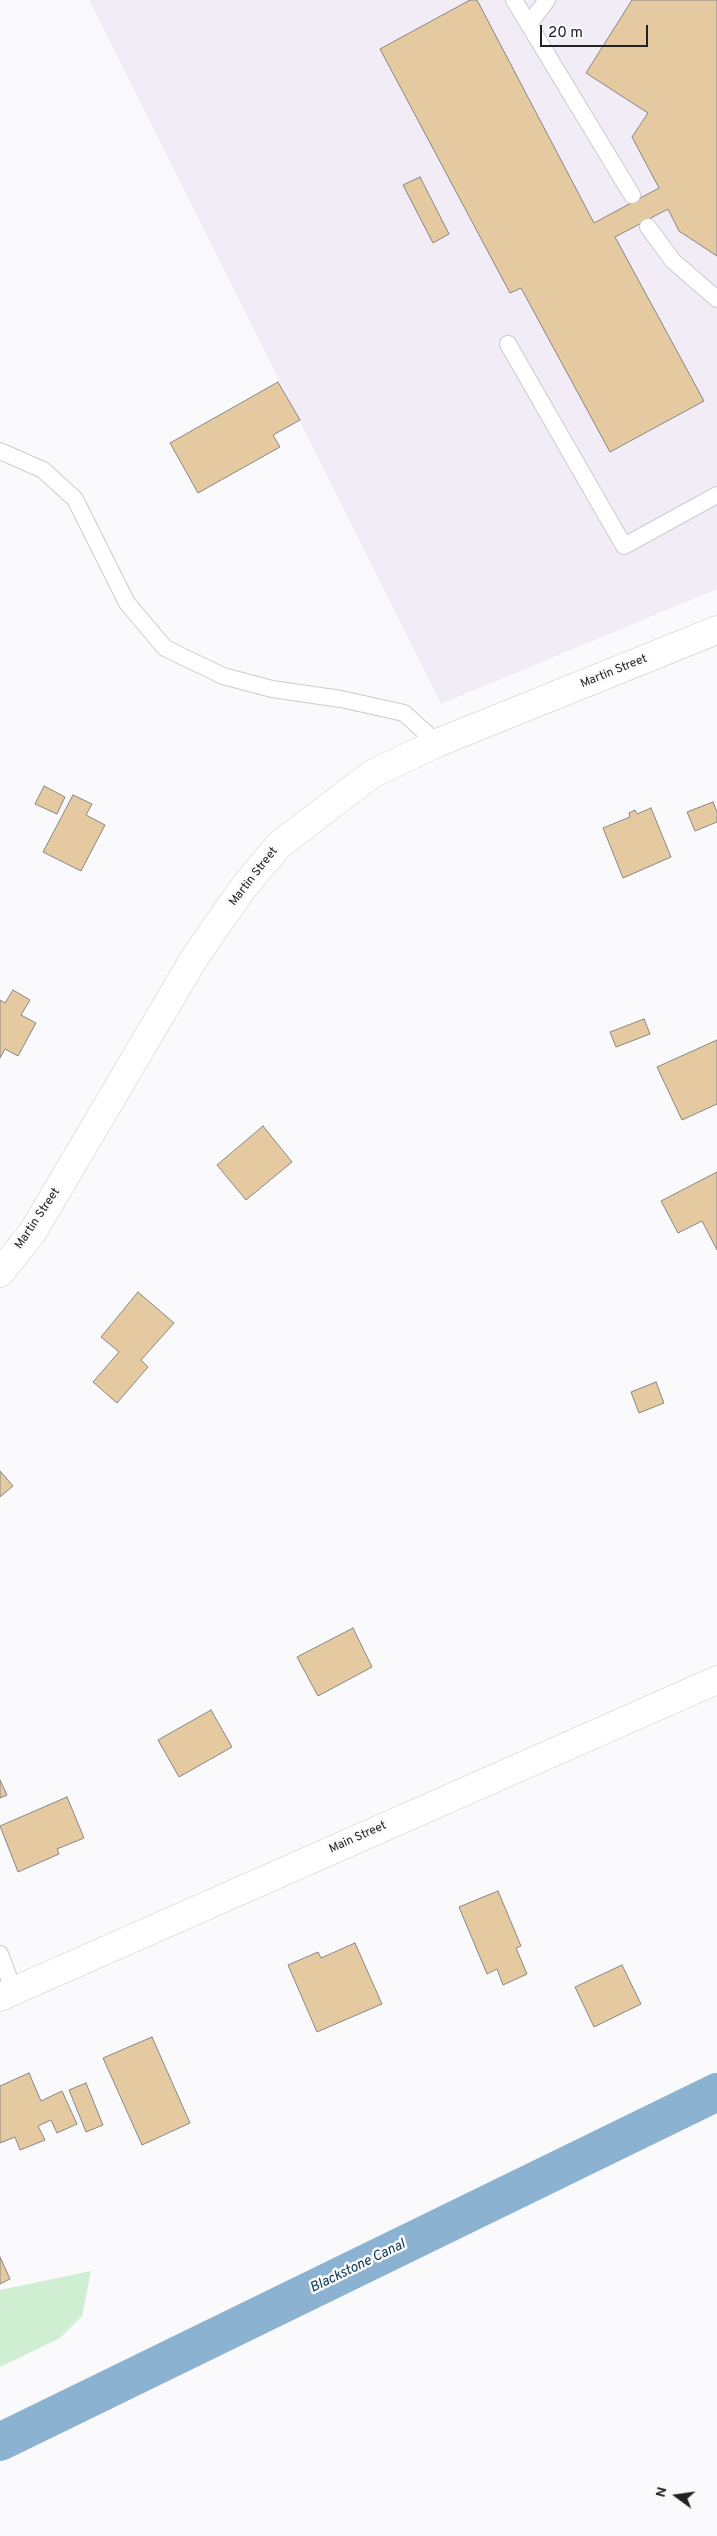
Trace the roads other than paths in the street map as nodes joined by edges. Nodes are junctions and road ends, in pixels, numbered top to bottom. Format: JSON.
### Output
{"nodes":[{"id":1,"x":514,"y":0,"type":"edge"},
{"id":2,"x":547,"y":0,"type":"edge"},
{"id":3,"x":529,"y":24,"type":"junction"},
{"id":4,"x":632,"y":194,"type":"dead end"},
{"id":5,"x":648,"y":227,"type":"dead end"},
{"id":6,"x":717,"y":299,"type":"edge"},
{"id":7,"x":508,"y":344,"type":"dead end"},
{"id":8,"x":0,"y":450,"type":"edge"},
{"id":9,"x":717,"y":495,"type":"edge"},
{"id":10,"x":717,"y":630,"type":"edge"},
{"id":11,"x":437,"y":743,"type":"junction"},
{"id":12,"x":0,"y":1273,"type":"edge"},
{"id":13,"x":717,"y":1680,"type":"edge"},
{"id":14,"x":0,"y":1954,"type":"edge"},
{"id":15,"x":7,"y":1994,"type":"edge"}],
"edges":[{"from":1,"to":3,"type":"lane"},
{"from":2,"to":3,"type":"lane"},
{"from":3,"to":4,"type":"lane"},
{"from":5,"to":6,"type":"lane"},
{"from":7,"to":9,"type":"lane"},
{"from":8,"to":11,"type":"lane"},
{"from":10,"to":11,"type":"street","name":"Martin Street"},
{"from":11,"to":12,"type":"street","name":"Martin Street"},
{"from":13,"to":15,"type":"street","name":"Main Street"},
{"from":14,"to":15,"type":"lane"}]}
